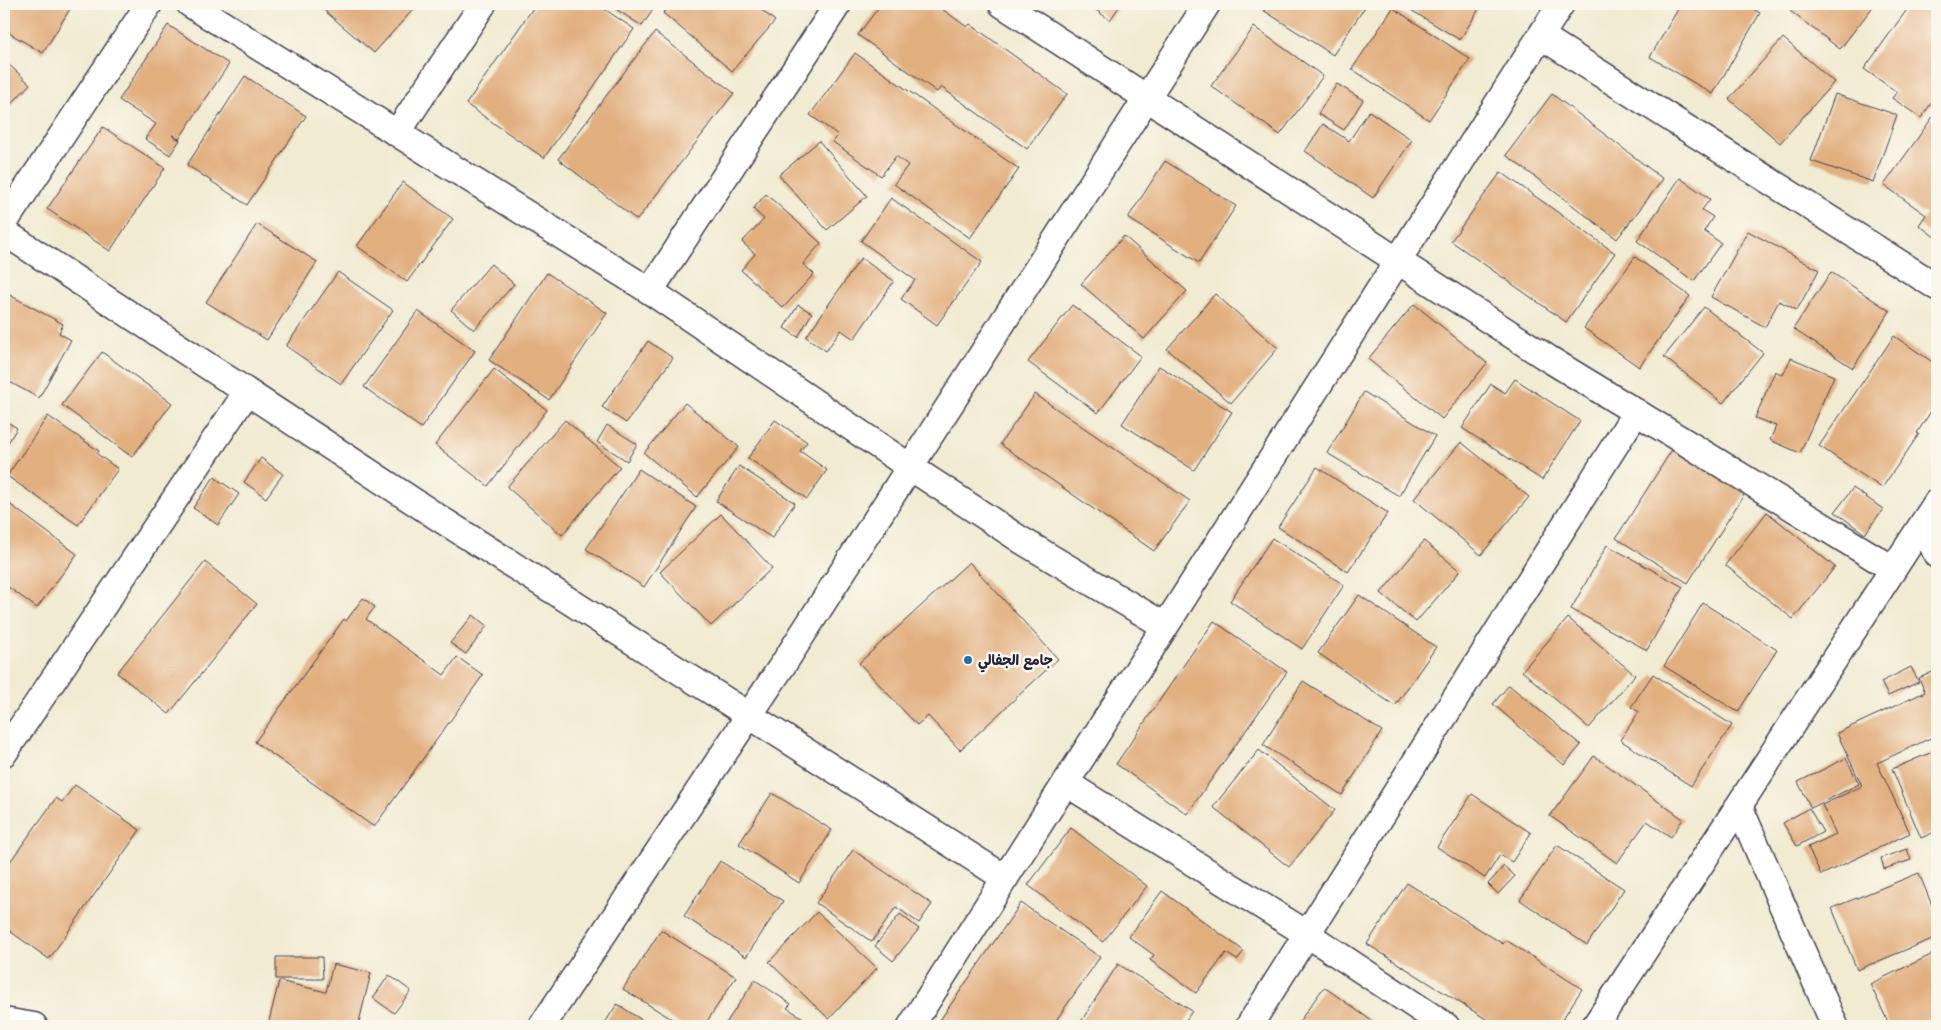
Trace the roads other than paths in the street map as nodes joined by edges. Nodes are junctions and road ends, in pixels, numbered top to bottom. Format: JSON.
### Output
{"nodes":[{"id":1,"x":149,"y":4,"type":"edge"},
{"id":2,"x":190,"y":4,"type":"edge"},
{"id":3,"x":483,"y":4,"type":"edge"},
{"id":4,"x":838,"y":4,"type":"edge"},
{"id":5,"x":1002,"y":4,"type":"edge"},
{"id":6,"x":1208,"y":4,"type":"edge"},
{"id":7,"x":1561,"y":4,"type":"edge"},
{"id":8,"x":1541,"y":36,"type":"junction"},
{"id":9,"x":1148,"y":97,"type":"junction"},
{"id":10,"x":397,"y":133,"type":"junction"},
{"id":11,"x":4,"y":223,"type":"edge"},
{"id":12,"x":4,"y":232,"type":"edge"},
{"id":13,"x":1397,"y":261,"type":"junction"},
{"id":14,"x":1937,"y":287,"type":"edge"},
{"id":15,"x":650,"y":291,"type":"junction"},
{"id":16,"x":248,"y":392,"type":"junction"},
{"id":17,"x":1636,"y":412,"type":"junction"},
{"id":18,"x":910,"y":468,"type":"junction"},
{"id":19,"x":1937,"y":502,"type":"edge"},
{"id":20,"x":1923,"y":524,"type":"junction"},
{"id":21,"x":1937,"y":555,"type":"edge"},
{"id":22,"x":1893,"y":569,"type":"junction"},
{"id":23,"x":1165,"y":626,"type":"junction"},
{"id":24,"x":750,"y":714,"type":"junction"},
{"id":25,"x":4,"y":754,"type":"edge"},
{"id":26,"x":1066,"y":782,"type":"junction"},
{"id":27,"x":1739,"y":806,"type":"junction"},
{"id":28,"x":1004,"y":878,"type":"junction"},
{"id":29,"x":1307,"y":934,"type":"junction"},
{"id":30,"x":4,"y":1021,"type":"edge"},
{"id":31,"x":34,"y":1026,"type":"edge"},
{"id":32,"x":542,"y":1026,"type":"edge"},
{"id":33,"x":910,"y":1026,"type":"edge"},
{"id":34,"x":1249,"y":1026,"type":"edge"},
{"id":35,"x":1446,"y":1026,"type":"edge"},
{"id":36,"x":1595,"y":1026,"type":"edge"},
{"id":37,"x":1835,"y":1026,"type":"edge"}],
"edges":[{"from":1,"to":11,"type":"street"},
{"from":2,"to":10,"type":"street"},
{"from":3,"to":10,"type":"street"},
{"from":4,"to":15,"type":"street"},
{"from":5,"to":9,"type":"street"},
{"from":6,"to":9,"type":"street"},
{"from":7,"to":8,"type":"street"},
{"from":8,"to":13,"type":"street"},
{"from":8,"to":14,"type":"street"},
{"from":9,"to":13,"type":"street"},
{"from":9,"to":18,"type":"street"},
{"from":10,"to":15,"type":"street"},
{"from":12,"to":16,"type":"street"},
{"from":13,"to":17,"type":"street"},
{"from":13,"to":23,"type":"street"},
{"from":15,"to":18,"type":"street"},
{"from":16,"to":24,"type":"street"},
{"from":16,"to":25,"type":"street"},
{"from":17,"to":22,"type":"street"},
{"from":17,"to":29,"type":"street"},
{"from":18,"to":23,"type":"street"},
{"from":18,"to":24,"type":"street"},
{"from":19,"to":20,"type":"street"},
{"from":20,"to":21,"type":"street"},
{"from":20,"to":22,"type":"street"},
{"from":22,"to":27,"type":"street"},
{"from":23,"to":26,"type":"street"},
{"from":24,"to":28,"type":"street"},
{"from":24,"to":32,"type":"street"},
{"from":26,"to":28,"type":"street"},
{"from":26,"to":29,"type":"street"},
{"from":27,"to":36,"type":"street"},
{"from":27,"to":37,"type":"street"},
{"from":28,"to":33,"type":"street"},
{"from":29,"to":34,"type":"street"},
{"from":29,"to":35,"type":"street"},
{"from":30,"to":31,"type":"street"}]}
